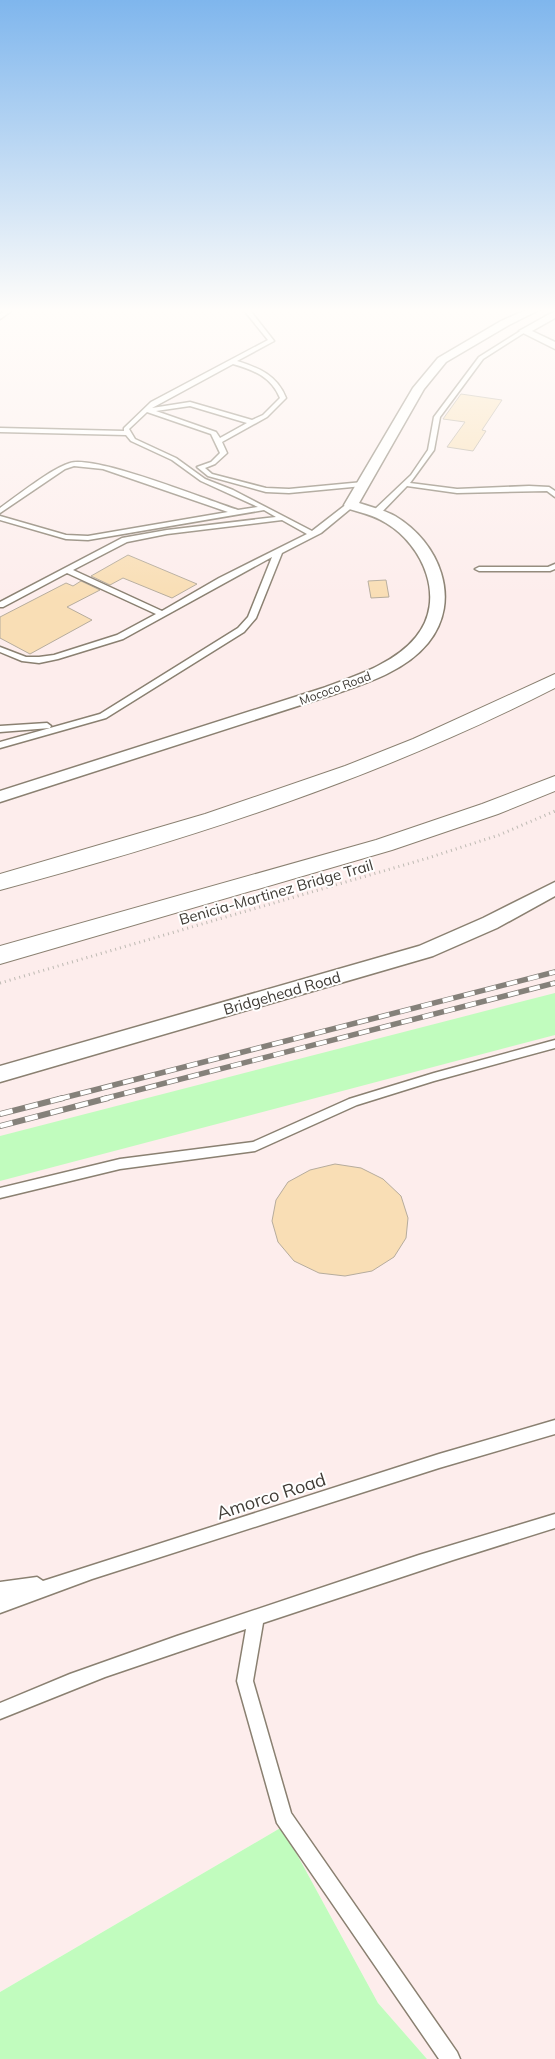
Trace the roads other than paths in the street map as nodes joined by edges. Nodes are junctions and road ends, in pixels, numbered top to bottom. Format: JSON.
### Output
{"nodes":[{"id":1,"x":151,"y":405,"type":"edge"},
{"id":2,"x":182,"y":405,"type":"edge"},
{"id":3,"x":194,"y":405,"type":"edge"},
{"id":4,"x":276,"y":405,"type":"edge"},
{"id":5,"x":409,"y":405,"type":"edge"},
{"id":6,"x":446,"y":405,"type":"edge"},
{"id":7,"x":146,"y":410,"type":"junction"},
{"id":8,"x":253,"y":424,"type":"junction"},
{"id":9,"x":0,"y":430,"type":"edge"},
{"id":10,"x":129,"y":433,"type":"junction"},
{"id":11,"x":218,"y":441,"type":"junction"},
{"id":12,"x":363,"y":484,"type":"junction"},
{"id":13,"x":404,"y":484,"type":"junction"},
{"id":14,"x":555,"y":495,"type":"edge"},
{"id":15,"x":351,"y":505,"type":"junction"},
{"id":16,"x":265,"y":508,"type":"junction"},
{"id":17,"x":0,"y":511,"type":"edge"},
{"id":18,"x":235,"y":512,"type":"junction"},
{"id":19,"x":376,"y":513,"type":"junction"},
{"id":20,"x":0,"y":518,"type":"edge"},
{"id":21,"x":283,"y":518,"type":"junction"},
{"id":22,"x":312,"y":534,"type":"junction"},
{"id":23,"x":278,"y":552,"type":"junction"},
{"id":24,"x":555,"y":566,"type":"edge"},
{"id":25,"x":479,"y":569,"type":"dead end"},
{"id":26,"x":67,"y":570,"type":"junction"},
{"id":27,"x":0,"y":605,"type":"edge"},
{"id":28,"x":163,"y":614,"type":"junction"},
{"id":29,"x":0,"y":649,"type":"edge"},
{"id":30,"x":555,"y":680,"type":"edge"},
{"id":31,"x":77,"y":724,"type":"junction"},
{"id":32,"x":0,"y":729,"type":"edge"},
{"id":33,"x":0,"y":745,"type":"edge"},
{"id":34,"x":555,"y":783,"type":"edge"},
{"id":35,"x":0,"y":797,"type":"edge"},
{"id":36,"x":0,"y":882,"type":"edge"},
{"id":37,"x":555,"y":888,"type":"edge"},
{"id":38,"x":0,"y":955,"type":"edge"},
{"id":39,"x":555,"y":1044,"type":"edge"},
{"id":40,"x":0,"y":1074,"type":"edge"},
{"id":41,"x":0,"y":1193,"type":"edge"},
{"id":42,"x":555,"y":1427,"type":"edge"},
{"id":43,"x":555,"y":1521,"type":"edge"},
{"id":44,"x":56,"y":1582,"type":"junction"},
{"id":45,"x":0,"y":1590,"type":"edge"},
{"id":46,"x":0,"y":1604,"type":"edge"},
{"id":47,"x":256,"y":1617,"type":"junction"},
{"id":48,"x":0,"y":1711,"type":"edge"},
{"id":49,"x":450,"y":2059,"type":"edge"}],
"edges":[{"from":1,"to":7,"type":"lane"},
{"from":2,"to":7,"type":"lane"},
{"from":3,"to":8,"type":"lane"},
{"from":4,"to":8,"type":"lane"},
{"from":5,"to":12,"type":"street"},
{"from":6,"to":13,"type":"lane"},
{"from":7,"to":10,"type":"lane"},
{"from":7,"to":11,"type":"lane"},
{"from":8,"to":11,"type":"lane"},
{"from":9,"to":10,"type":"lane"},
{"from":10,"to":16,"type":"lane"},
{"from":11,"to":12,"type":"lane"},
{"from":12,"to":15,"type":"street"},
{"from":13,"to":14,"type":"lane"},
{"from":13,"to":19,"type":"lane"},
{"from":15,"to":19,"type":"street","name":"Mococo Road"},
{"from":15,"to":22,"type":"lane"},
{"from":16,"to":18,"type":"lane"},
{"from":16,"to":21,"type":"lane"},
{"from":17,"to":18,"type":"lane"},
{"from":18,"to":20,"type":"lane"},
{"from":19,"to":35,"type":"street","name":"Mococo Road"},
{"from":21,"to":22,"type":"lane"},
{"from":21,"to":26,"type":"lane"},
{"from":22,"to":23,"type":"lane"},
{"from":23,"to":28,"type":"lane"},
{"from":23,"to":31,"type":"lane"},
{"from":24,"to":25,"type":"lane"},
{"from":26,"to":27,"type":"lane"},
{"from":26,"to":28,"type":"lane"},
{"from":28,"to":29,"type":"lane"},
{"from":30,"to":36,"type":"highway"},
{"from":31,"to":32,"type":"lane"},
{"from":31,"to":33,"type":"lane"},
{"from":34,"to":38,"type":"highway"},
{"from":37,"to":40,"type":"street","name":"Bridgehead Road"},
{"from":39,"to":41,"type":"lane"},
{"from":42,"to":44,"type":"lane","name":"Amorco Road"},
{"from":43,"to":47,"type":"lane"},
{"from":44,"to":45,"type":"lane"},
{"from":44,"to":46,"type":"lane","name":"Amorco Road"},
{"from":47,"to":48,"type":"lane"},
{"from":47,"to":49,"type":"lane"}]}
